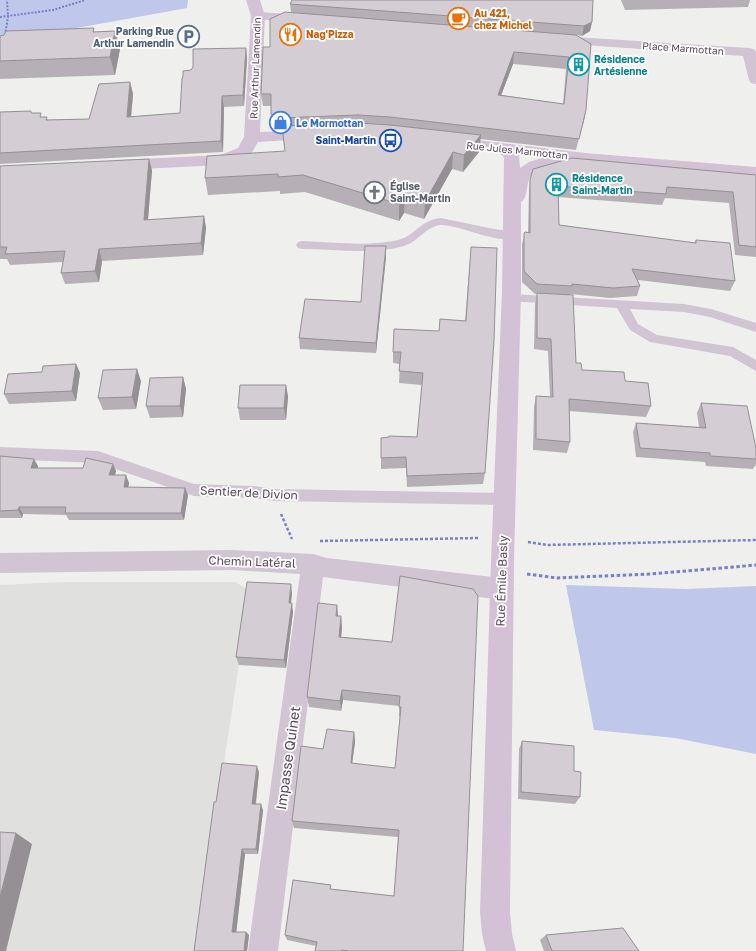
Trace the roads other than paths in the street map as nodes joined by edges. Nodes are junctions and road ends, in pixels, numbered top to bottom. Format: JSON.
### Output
{"nodes":[{"id":1,"x":253,"y":0,"type":"edge"},
{"id":2,"x":258,"y":16,"type":"junction"},
{"id":3,"x":316,"y":20,"type":"edge"},
{"id":4,"x":549,"y":39,"type":"edge"},
{"id":5,"x":756,"y":80,"type":"edge"},
{"id":6,"x":330,"y":134,"type":"edge"},
{"id":7,"x":252,"y":137,"type":"junction"},
{"id":8,"x":434,"y":140,"type":"edge"},
{"id":9,"x":469,"y":145,"type":"junction"},
{"id":10,"x":503,"y":149,"type":"junction"},
{"id":11,"x":584,"y":158,"type":"junction"},
{"id":12,"x":104,"y":166,"type":"edge"},
{"id":13,"x":756,"y":172,"type":"edge"},
{"id":14,"x":513,"y":210,"type":"junction"},
{"id":15,"x":513,"y":235,"type":"junction"},
{"id":16,"x":302,"y":245,"type":"dead end"},
{"id":17,"x":512,"y":298,"type":"junction"},
{"id":18,"x":621,"y":304,"type":"junction"},
{"id":19,"x":756,"y":328,"type":"edge"},
{"id":20,"x":756,"y":366,"type":"edge"},
{"id":21,"x":0,"y":453,"type":"edge"},
{"id":22,"x":504,"y":499,"type":"junction"},
{"id":23,"x":0,"y":563,"type":"edge"},
{"id":24,"x":313,"y":564,"type":"junction"},
{"id":25,"x":503,"y":580,"type":"junction"},
{"id":26,"x":262,"y":951,"type":"edge"},
{"id":27,"x":501,"y":951,"type":"edge"}],
"edges":[{"from":1,"to":2,"type":"street","name":"Rue Arthur Lamendin"},
{"from":2,"to":3,"type":"street"},
{"from":2,"to":7,"type":"street","name":"Rue Arthur Lamendin"},
{"from":4,"to":5,"type":"street","name":"Place Marmottan"},
{"from":6,"to":7,"type":"street"},
{"from":7,"to":12,"type":"street"},
{"from":8,"to":9,"type":"street","name":"Rue Jules Marmottan"},
{"from":9,"to":10,"type":"street","name":"Rue Jules Marmottan"},
{"from":9,"to":14,"type":"street","name":"Rue Émile Basly"},
{"from":10,"to":11,"type":"street","name":"Rue Jules Marmottan"},
{"from":10,"to":14,"type":"street","name":"Rue Émile Basly"},
{"from":11,"to":13,"type":"street","name":"Rue Jules Marmottan"},
{"from":11,"to":14,"type":"street","name":"Rue Émile Basly"},
{"from":14,"to":15,"type":"street","name":"Rue Émile Basly"},
{"from":15,"to":16,"type":"lane"},
{"from":15,"to":17,"type":"street","name":"Rue Émile Basly"},
{"from":17,"to":18,"type":"lane"},
{"from":17,"to":22,"type":"street","name":"Rue Émile Basly"},
{"from":18,"to":19,"type":"lane"},
{"from":18,"to":20,"type":"lane"},
{"from":21,"to":22,"type":"lane","name":"Sentier de Divion"},
{"from":22,"to":25,"type":"street","name":"Rue Émile Basly"},
{"from":23,"to":24,"type":"street","name":"Chemin Latéral"},
{"from":24,"to":25,"type":"street","name":"Chemin Latéral"},
{"from":24,"to":26,"type":"street","name":"Impasse Quinet"},
{"from":25,"to":27,"type":"street","name":"Rue Émile Basly"}]}
